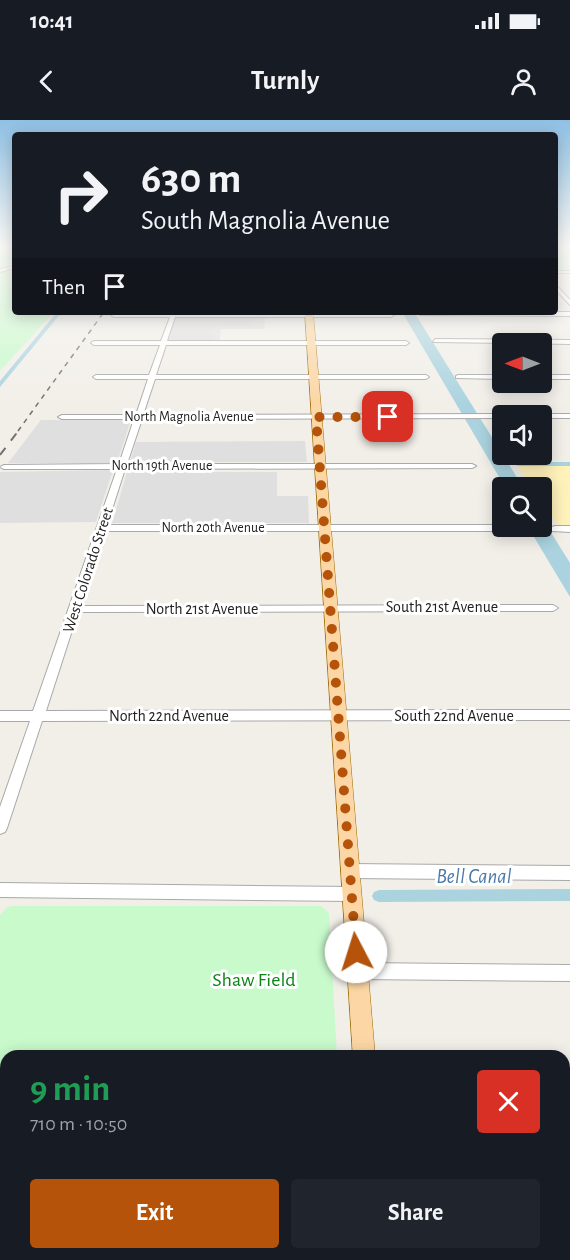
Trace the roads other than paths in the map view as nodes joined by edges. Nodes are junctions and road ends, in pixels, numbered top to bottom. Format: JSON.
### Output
{"nodes":[{"id":1,"x":172,"y":315,"type":"edge"},
{"id":2,"x":309,"y":315,"type":"edge"},
{"id":3,"x":435,"y":341,"type":"dead end"},
{"id":4,"x":570,"y":342,"type":"edge"},
{"id":5,"x":94,"y":343,"type":"dead end"},
{"id":6,"x":163,"y":343,"type":"junction"},
{"id":7,"x":311,"y":343,"type":"junction"},
{"id":8,"x":406,"y":343,"type":"dead end"},
{"id":9,"x":314,"y":376,"type":"junction"},
{"id":10,"x":552,"y":376,"type":"edge"},
{"id":11,"x":570,"y":376,"type":"edge"},
{"id":12,"x":96,"y":377,"type":"dead end"},
{"id":13,"x":152,"y":377,"type":"junction"},
{"id":14,"x":426,"y":377,"type":"dead end"},
{"id":15,"x":458,"y":377,"type":"dead end"},
{"id":16,"x":492,"y":377,"type":"edge"},
{"id":17,"x":492,"y":416,"type":"edge"},
{"id":18,"x":552,"y":416,"type":"edge"},
{"id":19,"x":570,"y":416,"type":"edge"},
{"id":20,"x":62,"y":417,"type":"dead end"},
{"id":21,"x":139,"y":417,"type":"junction"},
{"id":22,"x":316,"y":417,"type":"junction"},
{"id":23,"x":4,"y":466,"type":"dead end"},
{"id":24,"x":122,"y":466,"type":"junction"},
{"id":25,"x":472,"y":466,"type":"dead end"},
{"id":26,"x":320,"y":467,"type":"junction"},
{"id":27,"x":102,"y":528,"type":"junction"},
{"id":28,"x":492,"y":528,"type":"edge"},
{"id":29,"x":324,"y":529,"type":"junction"},
{"id":30,"x":555,"y":529,"type":"dead end"},
{"id":31,"x":570,"y":529,"type":"edge"},
{"id":32,"x":330,"y":608,"type":"junction"},
{"id":33,"x":553,"y":608,"type":"dead end"},
{"id":34,"x":75,"y":609,"type":"junction"},
{"id":35,"x":570,"y":715,"type":"edge"},
{"id":36,"x":0,"y":716,"type":"edge"},
{"id":37,"x":39,"y":716,"type":"junction"},
{"id":38,"x":338,"y":717,"type":"junction"},
{"id":39,"x":0,"y":828,"type":"edge"},
{"id":40,"x":349,"y":871,"type":"junction"},
{"id":41,"x":570,"y":873,"type":"edge"},
{"id":42,"x":0,"y":890,"type":"edge"},
{"id":43,"x":351,"y":894,"type":"junction"},
{"id":44,"x":358,"y":971,"type":"junction"},
{"id":45,"x":570,"y":973,"type":"edge"},
{"id":46,"x":364,"y":1050,"type":"edge"}],
"edges":[{"from":1,"to":6,"type":"street","name":"West Colorado Street"},
{"from":2,"to":7,"type":"main road"},
{"from":3,"to":4,"type":"street"},
{"from":5,"to":6,"type":"street"},
{"from":6,"to":7,"type":"street"},
{"from":6,"to":13,"type":"street","name":"West Colorado Street"},
{"from":7,"to":8,"type":"street"},
{"from":7,"to":9,"type":"main road"},
{"from":9,"to":13,"type":"street"},
{"from":9,"to":14,"type":"street"},
{"from":9,"to":22,"type":"main road"},
{"from":10,"to":11,"type":"street"},
{"from":12,"to":13,"type":"street"},
{"from":13,"to":21,"type":"street","name":"West Colorado Street"},
{"from":15,"to":16,"type":"street"},
{"from":17,"to":22,"type":"street","name":"North Magnolia Avenue"},
{"from":18,"to":19,"type":"street"},
{"from":20,"to":21,"type":"street","name":"North Magnolia Avenue"},
{"from":21,"to":22,"type":"street","name":"North Magnolia Avenue"},
{"from":21,"to":24,"type":"street","name":"West Colorado Street"},
{"from":22,"to":26,"type":"main road"},
{"from":23,"to":24,"type":"street","name":"North 19th Avenue"},
{"from":24,"to":26,"type":"street","name":"North 19th Avenue"},
{"from":24,"to":27,"type":"street","name":"West Colorado Street"},
{"from":25,"to":26,"type":"street","name":"North 19th Avenue"},
{"from":26,"to":29,"type":"main road"},
{"from":27,"to":29,"type":"street","name":"North 20th Avenue"},
{"from":27,"to":34,"type":"street","name":"West Colorado Street"},
{"from":28,"to":29,"type":"street","name":"North 20th Avenue"},
{"from":29,"to":32,"type":"main road"},
{"from":30,"to":31,"type":"street"},
{"from":32,"to":33,"type":"street","name":"South 21st Avenue"},
{"from":32,"to":34,"type":"street","name":"North 21st Avenue"},
{"from":32,"to":38,"type":"main road"},
{"from":34,"to":37,"type":"street","name":"West Colorado Street"},
{"from":35,"to":38,"type":"street","name":"South 22nd Avenue"},
{"from":36,"to":37,"type":"street","name":"North 22nd Avenue"},
{"from":37,"to":38,"type":"street","name":"North 22nd Avenue"},
{"from":37,"to":39,"type":"street","name":"West Colorado Street"},
{"from":38,"to":40,"type":"main road"},
{"from":40,"to":41,"type":"street"},
{"from":40,"to":43,"type":"main road"},
{"from":42,"to":43,"type":"street"},
{"from":43,"to":44,"type":"main road"},
{"from":44,"to":45,"type":"street"},
{"from":44,"to":46,"type":"main road"}]}
